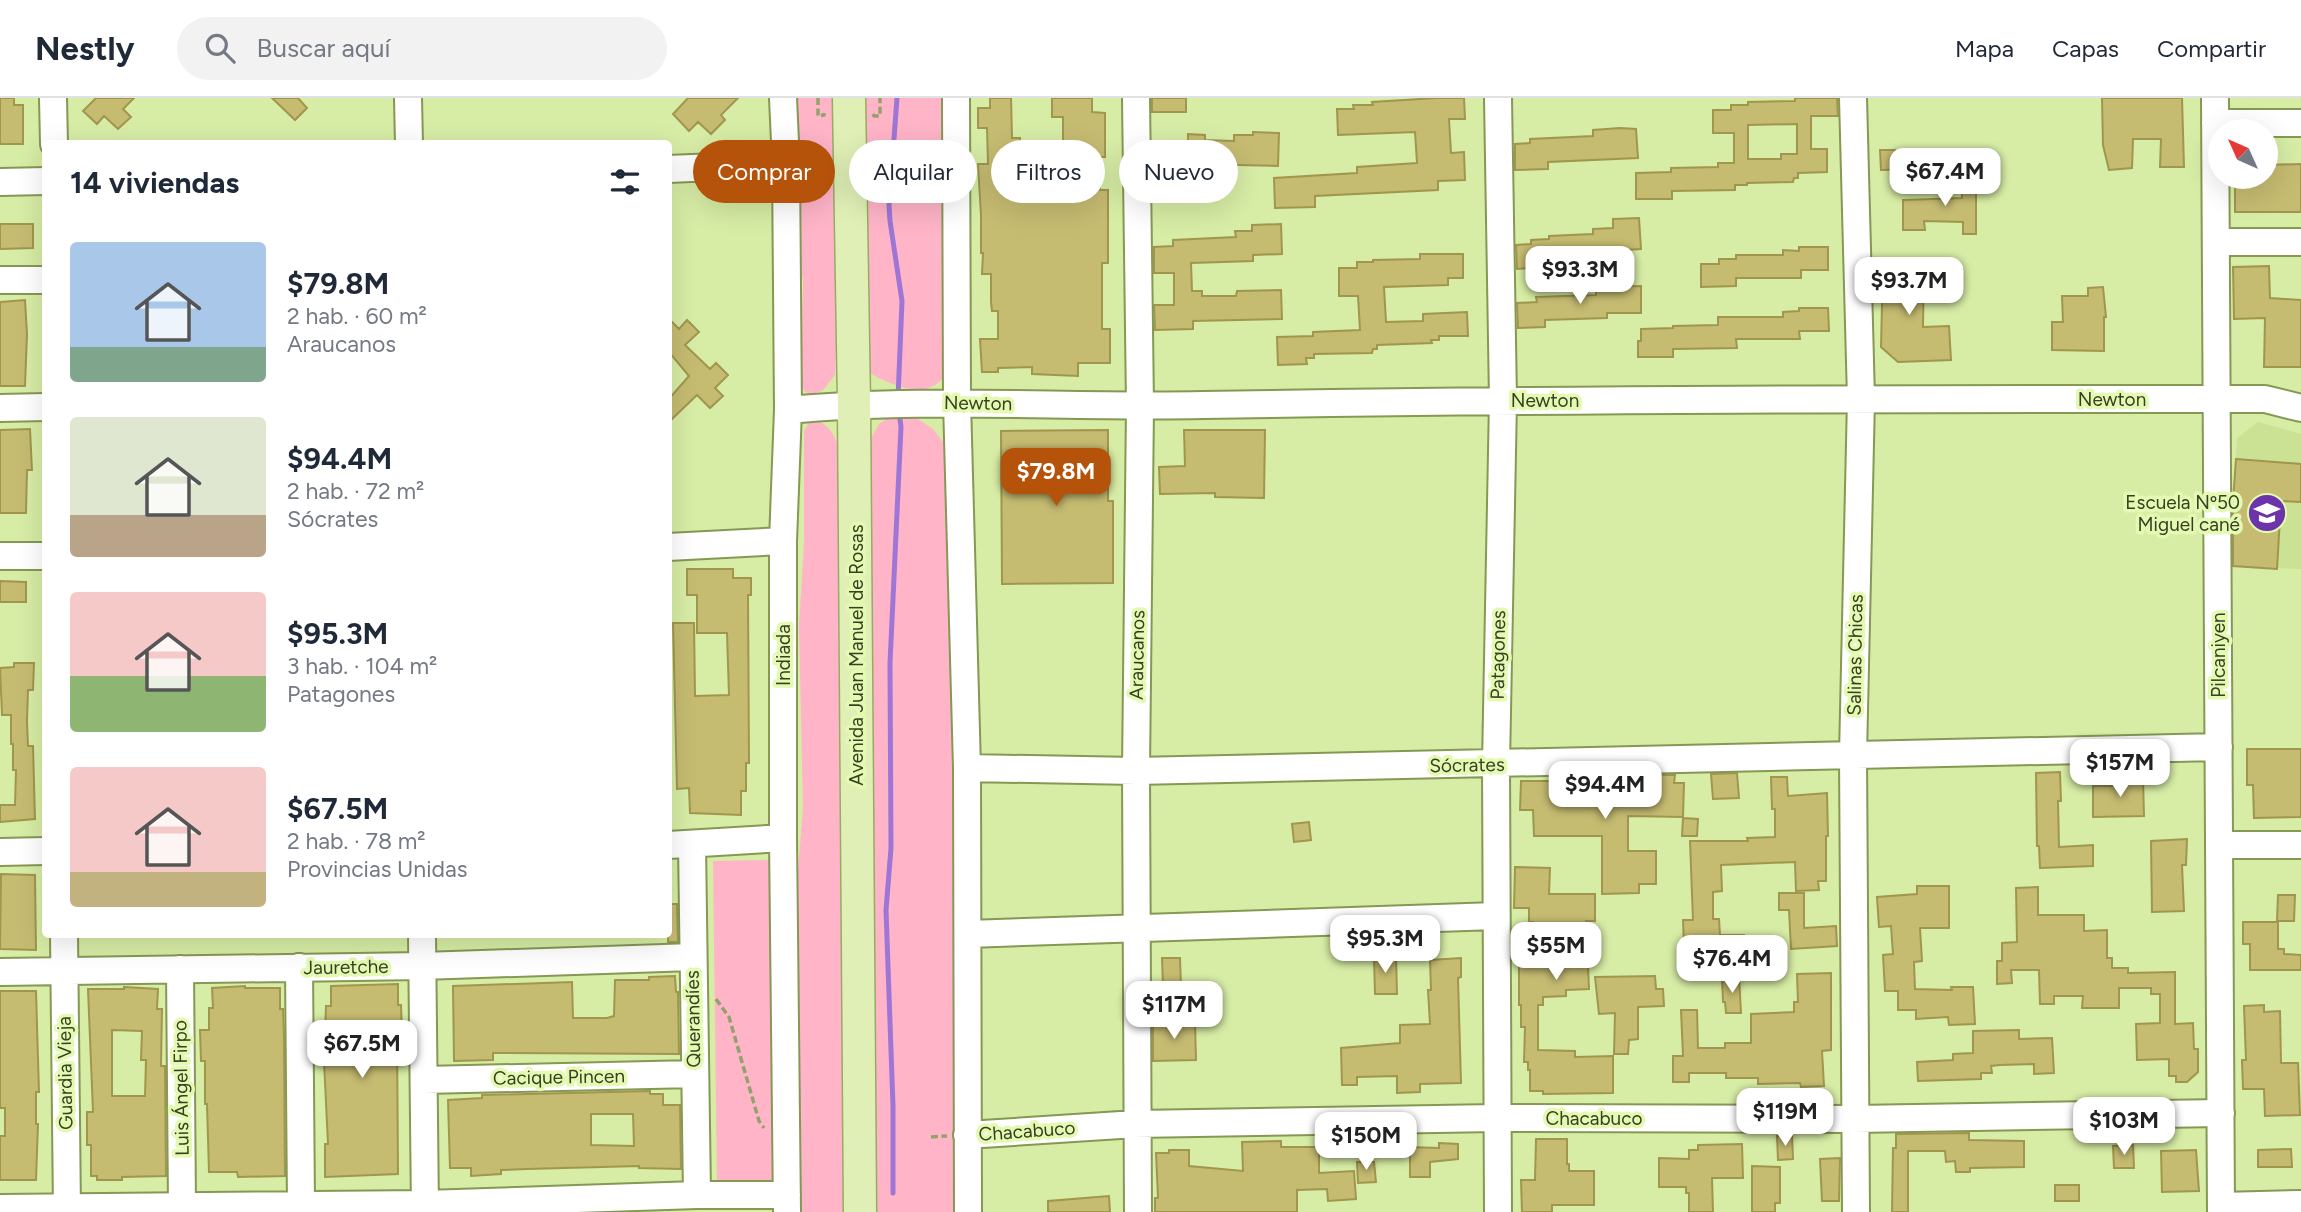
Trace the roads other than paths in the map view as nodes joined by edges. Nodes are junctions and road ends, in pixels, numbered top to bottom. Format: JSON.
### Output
{"nodes":[{"id":1,"x":53,"y":98,"type":"edge"},
{"id":2,"x":408,"y":98,"type":"edge"},
{"id":3,"x":783,"y":98,"type":"edge"},
{"id":4,"x":956,"y":98,"type":"edge"},
{"id":5,"x":1136,"y":98,"type":"edge"},
{"id":6,"x":1498,"y":98,"type":"edge"},
{"id":7,"x":1853,"y":98,"type":"edge"},
{"id":8,"x":861,"y":102,"type":"edge"},
{"id":9,"x":2215,"y":111,"type":"edge"},
{"id":10,"x":2301,"y":123,"type":"edge"},
{"id":11,"x":54,"y":140,"type":"edge"},
{"id":12,"x":409,"y":140,"type":"edge"},
{"id":13,"x":785,"y":140,"type":"edge"},
{"id":14,"x":693,"y":168,"type":"edge"},
{"id":15,"x":672,"y":169,"type":"edge"},
{"id":16,"x":42,"y":181,"type":"edge"},
{"id":17,"x":0,"y":182,"type":"edge"},
{"id":18,"x":786,"y":203,"type":"edge"},
{"id":19,"x":2216,"y":242,"type":"junction"},
{"id":20,"x":2301,"y":242,"type":"edge"},
{"id":21,"x":0,"y":280,"type":"edge"},
{"id":22,"x":42,"y":280,"type":"edge"},
{"id":23,"x":1861,"y":399,"type":"junction"},
{"id":24,"x":2217,"y":399,"type":"junction"},
{"id":25,"x":1503,"y":400,"type":"junction"},
{"id":26,"x":957,"y":402,"type":"junction"},
{"id":27,"x":854,"y":404,"type":"junction"},
{"id":28,"x":1140,"y":406,"type":"junction"},
{"id":29,"x":42,"y":407,"type":"edge"},
{"id":30,"x":0,"y":408,"type":"edge"},
{"id":31,"x":2301,"y":408,"type":"edge"},
{"id":32,"x":788,"y":410,"type":"junction"},
{"id":33,"x":783,"y":541,"type":"junction"},
{"id":34,"x":672,"y":547,"type":"edge"},
{"id":35,"x":0,"y":556,"type":"edge"},
{"id":36,"x":42,"y":556,"type":"edge"},
{"id":37,"x":2218,"y":747,"type":"junction"},
{"id":38,"x":1853,"y":755,"type":"junction"},
{"id":39,"x":1496,"y":764,"type":"junction"},
{"id":40,"x":967,"y":768,"type":"junction"},
{"id":41,"x":1136,"y":771,"type":"junction"},
{"id":42,"x":783,"y":838,"type":"junction"},
{"id":43,"x":680,"y":844,"type":"edge"},
{"id":44,"x":2219,"y":845,"type":"junction"},
{"id":45,"x":2301,"y":845,"type":"edge"},
{"id":46,"x":42,"y":851,"type":"edge"},
{"id":47,"x":0,"y":852,"type":"edge"},
{"id":48,"x":1496,"y":916,"type":"junction"},
{"id":49,"x":1136,"y":928,"type":"junction"},
{"id":50,"x":968,"y":934,"type":"junction"},
{"id":51,"x":64,"y":938,"type":"edge"},
{"id":52,"x":422,"y":938,"type":"edge"},
{"id":53,"x":692,"y":957,"type":"junction"},
{"id":54,"x":422,"y":966,"type":"junction"},
{"id":55,"x":299,"y":967,"type":"junction"},
{"id":56,"x":180,"y":969,"type":"junction"},
{"id":57,"x":64,"y":971,"type":"junction"},
{"id":58,"x":0,"y":972,"type":"edge"},
{"id":59,"x":694,"y":1074,"type":"junction"},
{"id":60,"x":424,"y":1080,"type":"junction"},
{"id":61,"x":2221,"y":1113,"type":"junction"},
{"id":62,"x":1496,"y":1118,"type":"junction"},
{"id":63,"x":1855,"y":1119,"type":"junction"},
{"id":64,"x":1136,"y":1124,"type":"junction"},
{"id":65,"x":967,"y":1135,"type":"junction"},
{"id":66,"x":697,"y":1195,"type":"junction"},
{"id":67,"x":787,"y":1203,"type":"edge"},
{"id":68,"x":2301,"y":1204,"type":"edge"},
{"id":69,"x":302,"y":1205,"type":"junction"},
{"id":70,"x":182,"y":1206,"type":"junction"},
{"id":71,"x":425,"y":1208,"type":"edge"},
{"id":72,"x":0,"y":1209,"type":"edge"},
{"id":73,"x":2221,"y":1209,"type":"edge"},
{"id":74,"x":67,"y":1210,"type":"edge"},
{"id":75,"x":860,"y":1212,"type":"edge"},
{"id":76,"x":968,"y":1212,"type":"edge"},
{"id":77,"x":1138,"y":1212,"type":"edge"},
{"id":78,"x":1497,"y":1212,"type":"edge"},
{"id":79,"x":1856,"y":1212,"type":"edge"}],
"edges":[{"from":1,"to":11,"type":"street"},
{"from":2,"to":12,"type":"street"},
{"from":3,"to":13,"type":"street","name":"Indiada"},
{"from":4,"to":26,"type":"street"},
{"from":5,"to":28,"type":"street","name":"Araucanos"},
{"from":6,"to":25,"type":"street","name":"Patagones"},
{"from":7,"to":23,"type":"street","name":"Salinas Chicas"},
{"from":8,"to":27,"type":"main road","name":"Avenida Juan Manuel de Rosas"},
{"from":9,"to":10,"type":"street"},
{"from":9,"to":19,"type":"street","name":"Pilcaniyen"},
{"from":14,"to":15,"type":"street"},
{"from":16,"to":17,"type":"street"},
{"from":18,"to":32,"type":"street","name":"Indiada"},
{"from":19,"to":20,"type":"street"},
{"from":19,"to":24,"type":"street","name":"Pilcaniyen"},
{"from":21,"to":22,"type":"street"},
{"from":23,"to":24,"type":"street","name":"Newton"},
{"from":23,"to":25,"type":"street","name":"Newton"},
{"from":23,"to":38,"type":"street","name":"Salinas Chicas"},
{"from":24,"to":31,"type":"street","name":"Newton"},
{"from":24,"to":37,"type":"street","name":"Pilcaniyen"},
{"from":25,"to":28,"type":"street","name":"Newton"},
{"from":25,"to":39,"type":"street","name":"Patagones"},
{"from":26,"to":27,"type":"street","name":"Newton"},
{"from":26,"to":28,"type":"street","name":"Newton"},
{"from":26,"to":40,"type":"street"},
{"from":27,"to":32,"type":"street","name":"Newton"},
{"from":27,"to":75,"type":"main road","name":"Avenida Juan Manuel de Rosas"},
{"from":28,"to":41,"type":"street","name":"Araucanos"},
{"from":29,"to":30,"type":"street"},
{"from":32,"to":33,"type":"street","name":"Indiada"},
{"from":33,"to":34,"type":"street"},
{"from":33,"to":42,"type":"street","name":"Indiada"},
{"from":35,"to":36,"type":"street"},
{"from":37,"to":38,"type":"street","name":"Sócrates"},
{"from":37,"to":44,"type":"street","name":"Pilcaniyen"},
{"from":38,"to":39,"type":"street","name":"Sócrates"},
{"from":38,"to":63,"type":"street","name":"Salinas Chicas"},
{"from":39,"to":41,"type":"street","name":"Sócrates"},
{"from":39,"to":48,"type":"street","name":"Patagones"},
{"from":40,"to":41,"type":"street","name":"Sócrates"},
{"from":40,"to":50,"type":"street"},
{"from":41,"to":49,"type":"street","name":"Araucanos"},
{"from":42,"to":43,"type":"street"},
{"from":42,"to":67,"type":"street","name":"Indiada"},
{"from":43,"to":53,"type":"street","name":"Querandíes"},
{"from":44,"to":45,"type":"street"},
{"from":44,"to":61,"type":"street","name":"Pilcaniyen"},
{"from":46,"to":47,"type":"street"},
{"from":48,"to":49,"type":"street"},
{"from":48,"to":62,"type":"street","name":"Patagones"},
{"from":49,"to":50,"type":"street"},
{"from":49,"to":64,"type":"street","name":"Araucanos"},
{"from":50,"to":65,"type":"street"},
{"from":51,"to":57,"type":"street","name":"Guardia Vieja"},
{"from":52,"to":54,"type":"street"},
{"from":53,"to":54,"type":"street","name":"Jauretche"},
{"from":53,"to":59,"type":"street","name":"Querandíes"},
{"from":54,"to":55,"type":"street","name":"Jauretche"},
{"from":54,"to":60,"type":"street"},
{"from":55,"to":56,"type":"street","name":"Jauretche"},
{"from":55,"to":69,"type":"street"},
{"from":56,"to":57,"type":"street","name":"Jauretche"},
{"from":56,"to":70,"type":"street","name":"Luis Ángel Firpo"},
{"from":57,"to":58,"type":"street","name":"Jauretche"},
{"from":57,"to":74,"type":"street","name":"Guardia Vieja"},
{"from":59,"to":60,"type":"street","name":"Cacique Pincen"},
{"from":59,"to":66,"type":"street","name":"Querandíes"},
{"from":60,"to":71,"type":"street"},
{"from":61,"to":63,"type":"street","name":"Chacabuco"},
{"from":61,"to":73,"type":"street","name":"Pilcaniyen"},
{"from":62,"to":63,"type":"street","name":"Chacabuco"},
{"from":62,"to":64,"type":"street","name":"Chacabuco"},
{"from":62,"to":78,"type":"street","name":"Patagones"},
{"from":63,"to":79,"type":"street","name":"Salinas Chicas"},
{"from":64,"to":65,"type":"street","name":"Chacabuco"},
{"from":64,"to":77,"type":"street","name":"Araucanos"},
{"from":65,"to":76,"type":"street"},
{"from":66,"to":67,"type":"street"},
{"from":66,"to":71,"type":"street"},
{"from":68,"to":73,"type":"street"},
{"from":69,"to":70,"type":"street"},
{"from":69,"to":71,"type":"street"},
{"from":70,"to":74,"type":"street"},
{"from":72,"to":74,"type":"street"}]}
